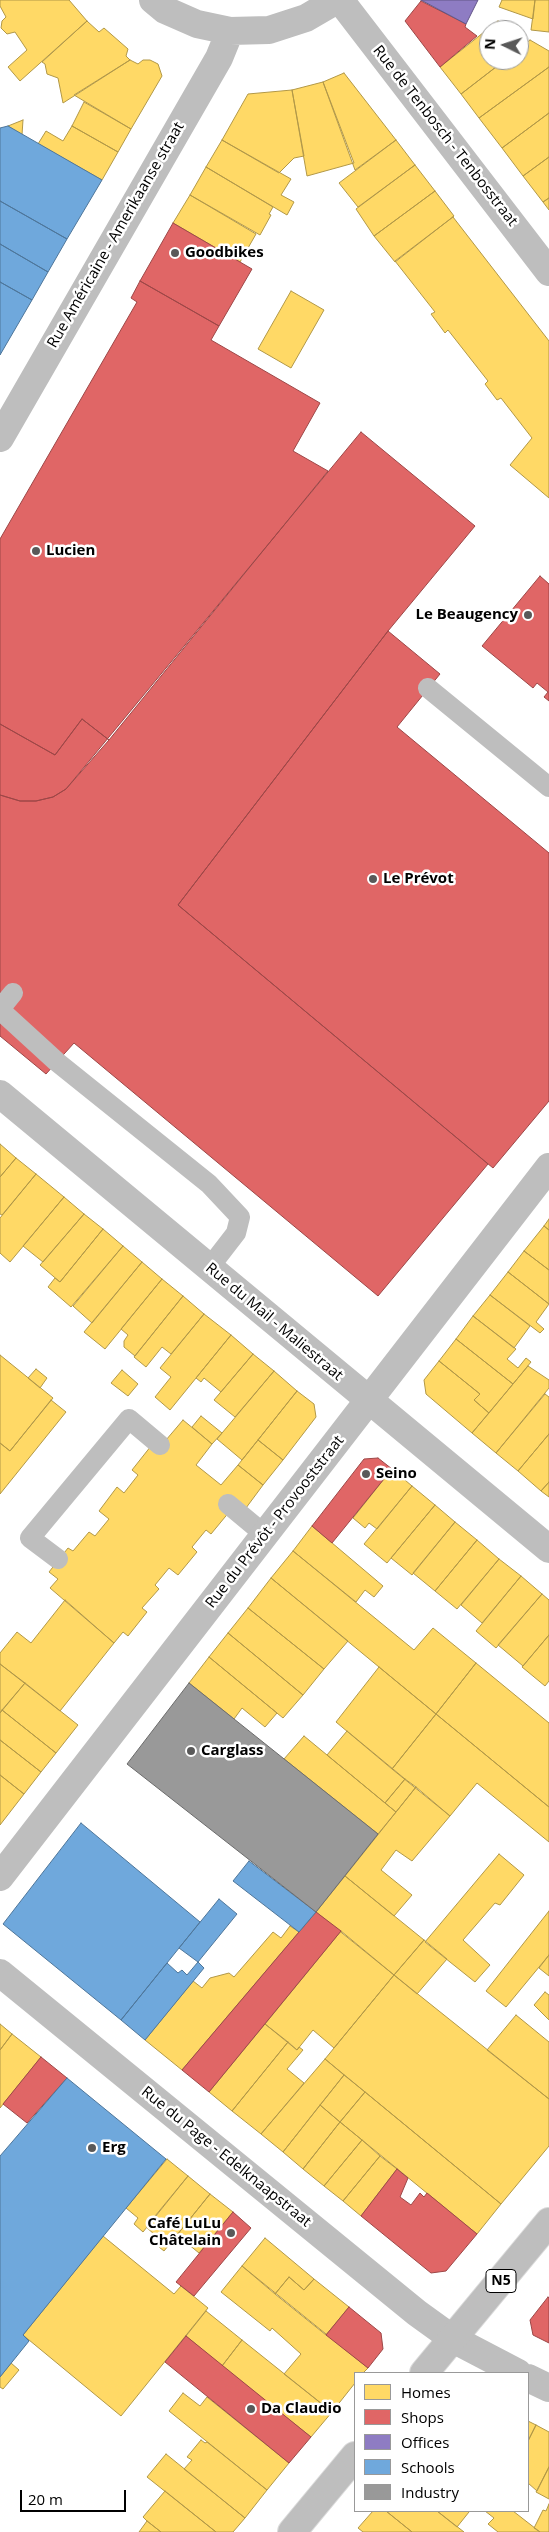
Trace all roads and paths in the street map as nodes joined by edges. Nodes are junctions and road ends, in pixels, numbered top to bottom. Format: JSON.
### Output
{"nodes":[{"id":1,"x":153,"y":0,"type":"edge"},
{"id":2,"x":338,"y":0,"type":"edge"},
{"id":3,"x":230,"y":31,"type":"junction"},
{"id":4,"x":549,"y":272,"type":"edge"},
{"id":5,"x":0,"y":438,"type":"edge"},
{"id":6,"x":428,"y":688,"type":"dead end"},
{"id":7,"x":549,"y":787,"type":"edge"},
{"id":8,"x":13,"y":993,"type":"dead end"},
{"id":9,"x":0,"y":1010,"type":"edge"},
{"id":10,"x":0,"y":1094,"type":"edge"},
{"id":11,"x":549,"y":1167,"type":"edge"},
{"id":12,"x":209,"y":1268,"type":"junction"},
{"id":13,"x":369,"y":1401,"type":"junction"},
{"id":14,"x":160,"y":1444,"type":"dead end"},
{"id":15,"x":228,"y":1504,"type":"dead end"},
{"id":16,"x":264,"y":1534,"type":"junction"},
{"id":17,"x":549,"y":1549,"type":"edge"},
{"id":18,"x":58,"y":1560,"type":"dead end"},
{"id":19,"x":0,"y":1877,"type":"edge"},
{"id":20,"x":0,"y":1973,"type":"edge"},
{"id":21,"x":549,"y":2222,"type":"edge"},
{"id":22,"x":453,"y":2339,"type":"junction"},
{"id":23,"x":425,"y":2372,"type":"edge"},
{"id":24,"x":516,"y":2372,"type":"edge"},
{"id":25,"x":529,"y":2378,"type":"edge"},
{"id":26,"x":549,"y":2388,"type":"edge"},
{"id":27,"x":354,"y":2457,"type":"edge"},
{"id":28,"x":292,"y":2532,"type":"edge"}],
"edges":[{"from":1,"to":3,"type":"street"},
{"from":2,"to":3,"type":"street"},
{"from":2,"to":4,"type":"street","name":"Rue de Tenbosch - Tenbosstraat"},
{"from":3,"to":5,"type":"street","name":"Rue Américaine - Amerikaanse straat"},
{"from":6,"to":7,"type":"lane"},
{"from":8,"to":9,"type":"lane"},
{"from":9,"to":12,"type":"lane"},
{"from":10,"to":12,"type":"street","name":"Rue du Mail - Maliestraat"},
{"from":11,"to":13,"type":"street","name":"Rue du Prévôt - Provooststraat"},
{"from":12,"to":13,"type":"street","name":"Rue du Mail - Maliestraat"},
{"from":13,"to":16,"type":"street","name":"Rue du Prévôt - Provooststraat"},
{"from":13,"to":17,"type":"street","name":"Rue du Mail - Maliestraat"},
{"from":14,"to":18,"type":"lane"},
{"from":15,"to":16,"type":"lane"},
{"from":16,"to":19,"type":"street","name":"Rue du Prévôt - Provooststraat"},
{"from":20,"to":22,"type":"street","name":"Rue du Page - Edelknaapstraat"},
{"from":21,"to":22,"type":"street","number":"N5"},
{"from":22,"to":23,"type":"street","number":"N5"},
{"from":22,"to":24,"type":"street","name":"Rue du Page - Edelknaapstraat"},
{"from":25,"to":26,"type":"street"},
{"from":27,"to":28,"type":"street"}]}
